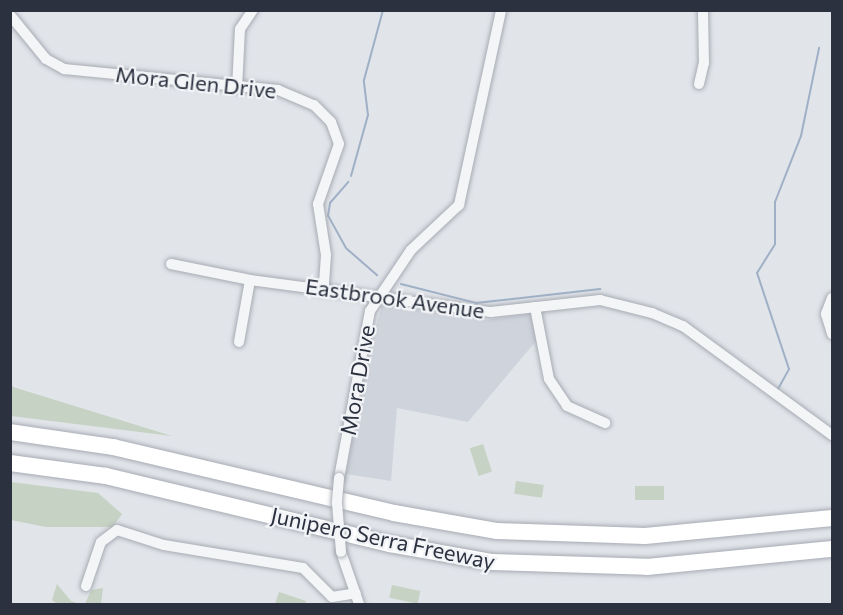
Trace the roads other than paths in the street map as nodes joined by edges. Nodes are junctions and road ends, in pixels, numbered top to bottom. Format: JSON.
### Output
{"nodes":[{"id":1,"x":253,"y":10,"type":"edge"},
{"id":2,"x":501,"y":10,"type":"edge"},
{"id":3,"x":703,"y":10,"type":"edge"},
{"id":4,"x":10,"y":15,"type":"edge"},
{"id":5,"x":699,"y":84,"type":"dead end"},
{"id":6,"x":237,"y":88,"type":"junction"},
{"id":7,"x":171,"y":264,"type":"dead end"},
{"id":8,"x":250,"y":280,"type":"junction"},
{"id":9,"x":324,"y":287,"type":"junction"},
{"id":10,"x":379,"y":295,"type":"junction"},
{"id":11,"x":832,"y":298,"type":"edge"},
{"id":12,"x":535,"y":307,"type":"junction"},
{"id":13,"x":832,"y":334,"type":"edge"},
{"id":14,"x":239,"y":342,"type":"dead end"},
{"id":15,"x":605,"y":423,"type":"dead end"},
{"id":16,"x":10,"y":432,"type":"edge"},
{"id":17,"x":832,"y":435,"type":"edge"},
{"id":18,"x":10,"y":463,"type":"edge"},
{"id":19,"x":832,"y":518,"type":"edge"},
{"id":20,"x":832,"y":549,"type":"edge"},
{"id":21,"x":86,"y":586,"type":"dead end"},
{"id":22,"x":357,"y":599,"type":"edge"}],
"edges":[{"from":1,"to":6,"type":"street"},
{"from":2,"to":10,"type":"street","name":"Mora Drive"},
{"from":3,"to":5,"type":"street"},
{"from":4,"to":6,"type":"street","name":"Mora Glen Drive"},
{"from":6,"to":9,"type":"street","name":"Mora Glen Drive"},
{"from":7,"to":8,"type":"street","name":"Eastbrook Avenue"},
{"from":8,"to":9,"type":"street","name":"Eastbrook Avenue"},
{"from":8,"to":14,"type":"street"},
{"from":9,"to":10,"type":"street","name":"Eastbrook Avenue"},
{"from":10,"to":12,"type":"street","name":"Eastbrook Avenue"},
{"from":10,"to":22,"type":"street","name":"Mora Drive","bridge":true},
{"from":11,"to":13,"type":"street"},
{"from":12,"to":15,"type":"street"},
{"from":12,"to":17,"type":"street","name":"Eastbrook Avenue"},
{"from":16,"to":19,"type":"highway","name":"Junipero Serra Freeway"},
{"from":18,"to":20,"type":"highway","name":"Junipero Serra Freeway"},
{"from":21,"to":22,"type":"street"}]}
